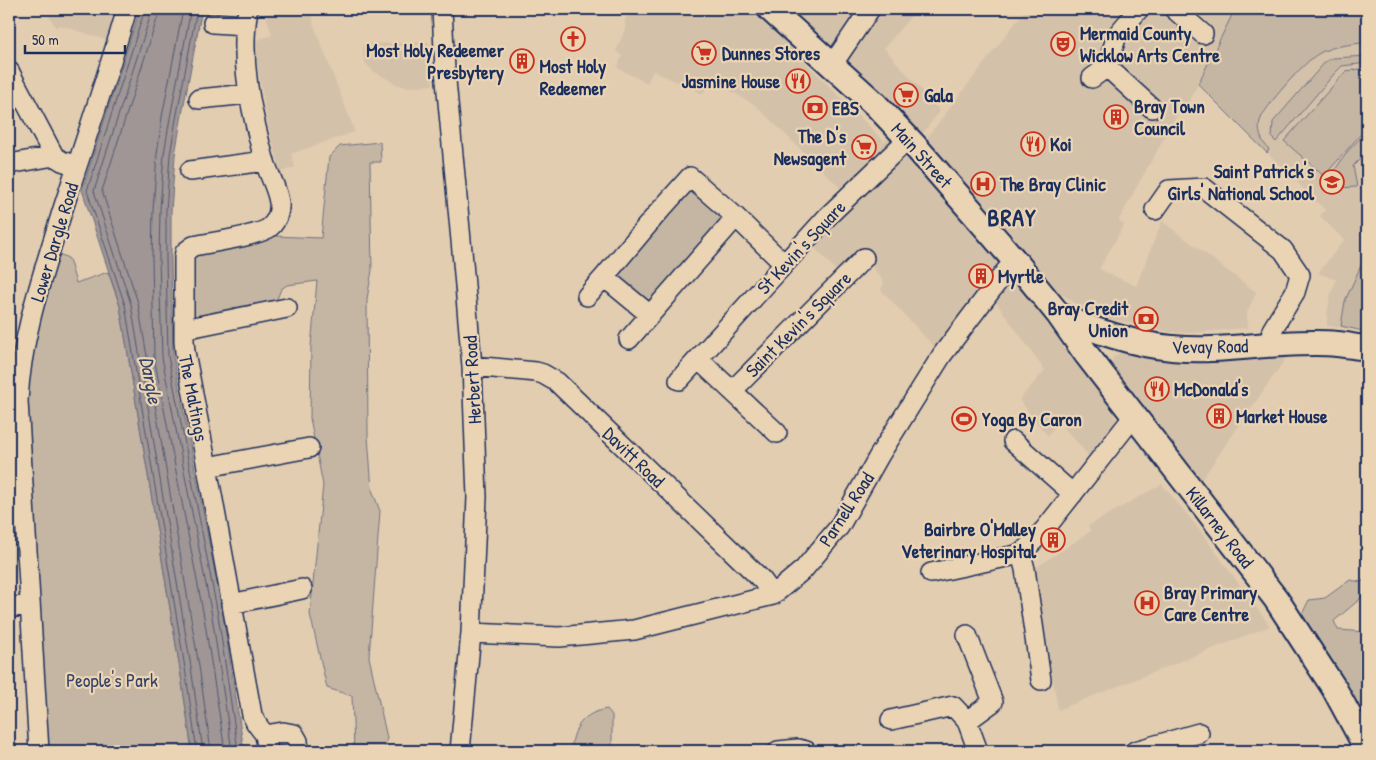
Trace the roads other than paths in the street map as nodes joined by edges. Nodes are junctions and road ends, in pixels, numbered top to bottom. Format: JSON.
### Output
{"nodes":[{"id":1,"x":127,"y":9,"type":"edge"},
{"id":2,"x":442,"y":9,"type":"edge"},
{"id":3,"x":770,"y":9,"type":"edge"},
{"id":4,"x":870,"y":9,"type":"edge"},
{"id":5,"x":1139,"y":9,"type":"edge"},
{"id":6,"x":1174,"y":9,"type":"edge"},
{"id":7,"x":247,"y":17,"type":"edge"},
{"id":8,"x":214,"y":23,"type":"dead end"},
{"id":9,"x":1203,"y":34,"type":"dead end"},
{"id":10,"x":832,"y":65,"type":"junction"},
{"id":11,"x":9,"y":71,"type":"edge"},
{"id":12,"x":248,"y":94,"type":"junction"},
{"id":13,"x":199,"y":99,"type":"dead end"},
{"id":14,"x":1152,"y":108,"type":"dead end"},
{"id":15,"x":908,"y":139,"type":"junction"},
{"id":16,"x":54,"y":156,"type":"junction"},
{"id":17,"x":265,"y":161,"type":"junction"},
{"id":18,"x":9,"y":164,"type":"edge"},
{"id":19,"x":77,"y":166,"type":"junction"},
{"id":20,"x":190,"y":171,"type":"dead end"},
{"id":21,"x":1155,"y":210,"type":"dead end"},
{"id":22,"x":736,"y":218,"type":"junction"},
{"id":23,"x":864,"y":258,"type":"dead end"},
{"id":24,"x":1015,"y":261,"type":"junction"},
{"id":25,"x":784,"y":264,"type":"junction"},
{"id":26,"x":604,"y":277,"type":"junction"},
{"id":27,"x":587,"y":296,"type":"dead end"},
{"id":28,"x":287,"y":308,"type":"dead end"},
{"id":29,"x":1058,"y":314,"type":"junction"},
{"id":30,"x":650,"y":315,"type":"junction"},
{"id":31,"x":184,"y":329,"type":"junction"},
{"id":32,"x":629,"y":339,"type":"dead end"},
{"id":33,"x":1141,"y":342,"type":"junction"},
{"id":34,"x":1270,"y":345,"type":"junction"},
{"id":35,"x":1367,"y":348,"type":"edge"},
{"id":36,"x":698,"y":359,"type":"junction"},
{"id":37,"x":472,"y":366,"type":"junction"},
{"id":38,"x":1104,"y":376,"type":"junction"},
{"id":39,"x":679,"y":380,"type":"dead end"},
{"id":40,"x":732,"y":391,"type":"junction"},
{"id":41,"x":14,"y":401,"type":"edge"},
{"id":42,"x":1134,"y":416,"type":"junction"},
{"id":43,"x":777,"y":433,"type":"dead end"},
{"id":44,"x":1013,"y":441,"type":"dead end"},
{"id":45,"x":309,"y":448,"type":"dead end"},
{"id":46,"x":207,"y":467,"type":"junction"},
{"id":47,"x":1073,"y":494,"type":"junction"},
{"id":48,"x":17,"y":533,"type":"edge"},
{"id":49,"x":1021,"y":554,"type":"junction"},
{"id":50,"x":931,"y":573,"type":"dead end"},
{"id":51,"x":302,"y":589,"type":"dead end"},
{"id":52,"x":773,"y":595,"type":"junction"},
{"id":53,"x":232,"y":604,"type":"junction"},
{"id":54,"x":30,"y":606,"type":"junction"},
{"id":55,"x":9,"y":608,"type":"edge"},
{"id":56,"x":471,"y":633,"type":"junction"},
{"id":57,"x":967,"y":635,"type":"dead end"},
{"id":58,"x":1041,"y":680,"type":"dead end"},
{"id":59,"x":891,"y":720,"type":"dead end"},
{"id":60,"x":966,"y":721,"type":"junction"},
{"id":61,"x":1199,"y":733,"type":"dead end"},
{"id":62,"x":266,"y":743,"type":"edge"},
{"id":63,"x":1367,"y":749,"type":"edge"},
{"id":64,"x":39,"y":751,"type":"edge"},
{"id":65,"x":299,"y":751,"type":"edge"},
{"id":66,"x":460,"y":751,"type":"edge"},
{"id":67,"x":778,"y":751,"type":"edge"},
{"id":68,"x":806,"y":751,"type":"edge"},
{"id":69,"x":978,"y":751,"type":"edge"},
{"id":70,"x":1136,"y":751,"type":"edge"}],
"edges":[{"from":1,"to":19,"type":"street","name":"Lower Dargle Road"},
{"from":2,"to":37,"type":"street","name":"Herbert Road"},
{"from":3,"to":10,"type":"main road","name":"Main Street"},
{"from":4,"to":10,"type":"street"},
{"from":5,"to":14,"type":"street"},
{"from":6,"to":9,"type":"street"},
{"from":7,"to":8,"type":"street","name":"The Maltings"},
{"from":7,"to":12,"type":"street","name":"The Maltings"},
{"from":10,"to":15,"type":"main road","name":"Main Street"},
{"from":11,"to":16,"type":"street"},
{"from":12,"to":13,"type":"street"},
{"from":12,"to":17,"type":"street","name":"The Maltings"},
{"from":15,"to":24,"type":"main road","name":"Main Street"},
{"from":15,"to":25,"type":"street","name":"St Kevin's Square"},
{"from":16,"to":18,"type":"street"},
{"from":16,"to":19,"type":"street"},
{"from":17,"to":20,"type":"street"},
{"from":17,"to":31,"type":"street","name":"The Maltings"},
{"from":19,"to":41,"type":"street","name":"Lower Dargle Road"},
{"from":21,"to":34,"type":"street"},
{"from":22,"to":25,"type":"street"},
{"from":22,"to":26,"type":"street"},
{"from":22,"to":30,"type":"street"},
{"from":23,"to":40,"type":"street","name":"Saint Kevin's Square"},
{"from":24,"to":29,"type":"main road","name":"Main Street"},
{"from":24,"to":52,"type":"street","name":"Parnell Road"},
{"from":25,"to":36,"type":"street","name":"St Kevin's Square"},
{"from":26,"to":27,"type":"street"},
{"from":26,"to":30,"type":"street"},
{"from":28,"to":31,"type":"street","name":"The Maltings"},
{"from":29,"to":33,"type":"main road","name":"Vevay Road"},
{"from":29,"to":38,"type":"main road","name":"Killarney Road"},
{"from":30,"to":32,"type":"street"},
{"from":31,"to":46,"type":"street","name":"The Maltings"},
{"from":33,"to":34,"type":"main road","name":"Vevay Road"},
{"from":33,"to":38,"type":"main road"},
{"from":34,"to":35,"type":"main road","name":"Vevay Road"},
{"from":36,"to":39,"type":"street","name":"St Kevin's Square"},
{"from":36,"to":40,"type":"street"},
{"from":37,"to":52,"type":"street","name":"Davitt Road"},
{"from":37,"to":56,"type":"street","name":"Herbert Road"},
{"from":38,"to":42,"type":"main road","name":"Killarney Road"},
{"from":40,"to":43,"type":"street"},
{"from":41,"to":48,"type":"street","name":"Lower Dargle Road"},
{"from":42,"to":47,"type":"street"},
{"from":42,"to":63,"type":"main road","name":"Killarney Road"},
{"from":44,"to":47,"type":"street"},
{"from":45,"to":46,"type":"street","name":"The Maltings"},
{"from":46,"to":53,"type":"street","name":"The Maltings"},
{"from":47,"to":49,"type":"street"},
{"from":48,"to":54,"type":"street","name":"Lower Dargle Road"},
{"from":49,"to":50,"type":"street"},
{"from":49,"to":58,"type":"street"},
{"from":51,"to":53,"type":"street"},
{"from":52,"to":56,"type":"street","name":"Parnell Road"},
{"from":53,"to":62,"type":"street","name":"The Maltings"},
{"from":54,"to":55,"type":"street"},
{"from":54,"to":64,"type":"street","name":"Lower Dargle Road"},
{"from":56,"to":66,"type":"street","name":"Herbert Road"},
{"from":57,"to":60,"type":"street"},
{"from":59,"to":60,"type":"street"},
{"from":60,"to":69,"type":"street"},
{"from":61,"to":70,"type":"street"},
{"from":62,"to":65,"type":"street","name":"The Maltings"},
{"from":67,"to":68,"type":"street"}]}
